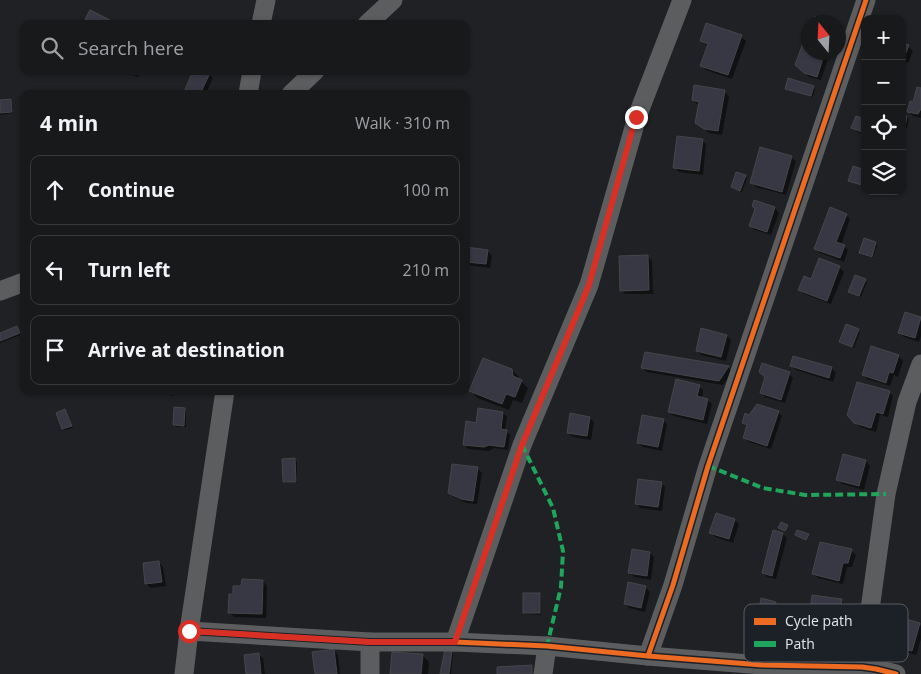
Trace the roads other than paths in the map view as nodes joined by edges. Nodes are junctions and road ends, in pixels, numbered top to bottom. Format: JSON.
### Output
{"nodes":[{"id":1,"x":266,"y":0,"type":"edge"},
{"id":2,"x":393,"y":0,"type":"edge"},
{"id":3,"x":682,"y":0,"type":"edge"},
{"id":4,"x":866,"y":0,"type":"edge"},
{"id":5,"x":262,"y":20,"type":"edge"},
{"id":6,"x":371,"y":20,"type":"edge"},
{"id":7,"x":251,"y":75,"type":"edge"},
{"id":8,"x":311,"y":75,"type":"edge"},
{"id":9,"x":249,"y":90,"type":"edge"},
{"id":10,"x":295,"y":90,"type":"edge"},
{"id":11,"x":20,"y":284,"type":"edge"},
{"id":12,"x":0,"y":292,"type":"edge"},
{"id":13,"x":921,"y":364,"type":"edge"},
{"id":14,"x":224,"y":395,"type":"edge"},
{"id":15,"x":871,"y":604,"type":"edge"},
{"id":16,"x":189,"y":631,"type":"junction"},
{"id":17,"x":370,"y":642,"type":"junction"},
{"id":18,"x":455,"y":642,"type":"junction"},
{"id":19,"x":548,"y":646,"type":"junction"},
{"id":20,"x":648,"y":656,"type":"junction"},
{"id":21,"x":863,"y":662,"type":"edge"},
{"id":22,"x":862,"y":667,"type":"junction"},
{"id":23,"x":719,"y":668,"type":"edge"},
{"id":24,"x":184,"y":674,"type":"edge"},
{"id":25,"x":370,"y":674,"type":"edge"},
{"id":26,"x":543,"y":674,"type":"edge"},
{"id":27,"x":893,"y":674,"type":"edge"}],
"edges":[{"from":1,"to":5,"type":"street"},
{"from":2,"to":6,"type":"street"},
{"from":3,"to":18,"type":"street"},
{"from":4,"to":20,"type":"street"},
{"from":7,"to":9,"type":"street"},
{"from":8,"to":10,"type":"street"},
{"from":11,"to":12,"type":"street"},
{"from":13,"to":15,"type":"street"},
{"from":14,"to":16,"type":"street"},
{"from":16,"to":17,"type":"street"},
{"from":16,"to":24,"type":"street"},
{"from":17,"to":18,"type":"street"},
{"from":17,"to":25,"type":"street"},
{"from":18,"to":19,"type":"street"},
{"from":19,"to":20,"type":"street"},
{"from":19,"to":26,"type":"street"},
{"from":20,"to":23,"type":"street"},
{"from":21,"to":22,"type":"street"},
{"from":22,"to":23,"type":"street"},
{"from":22,"to":27,"type":"street"}]}
